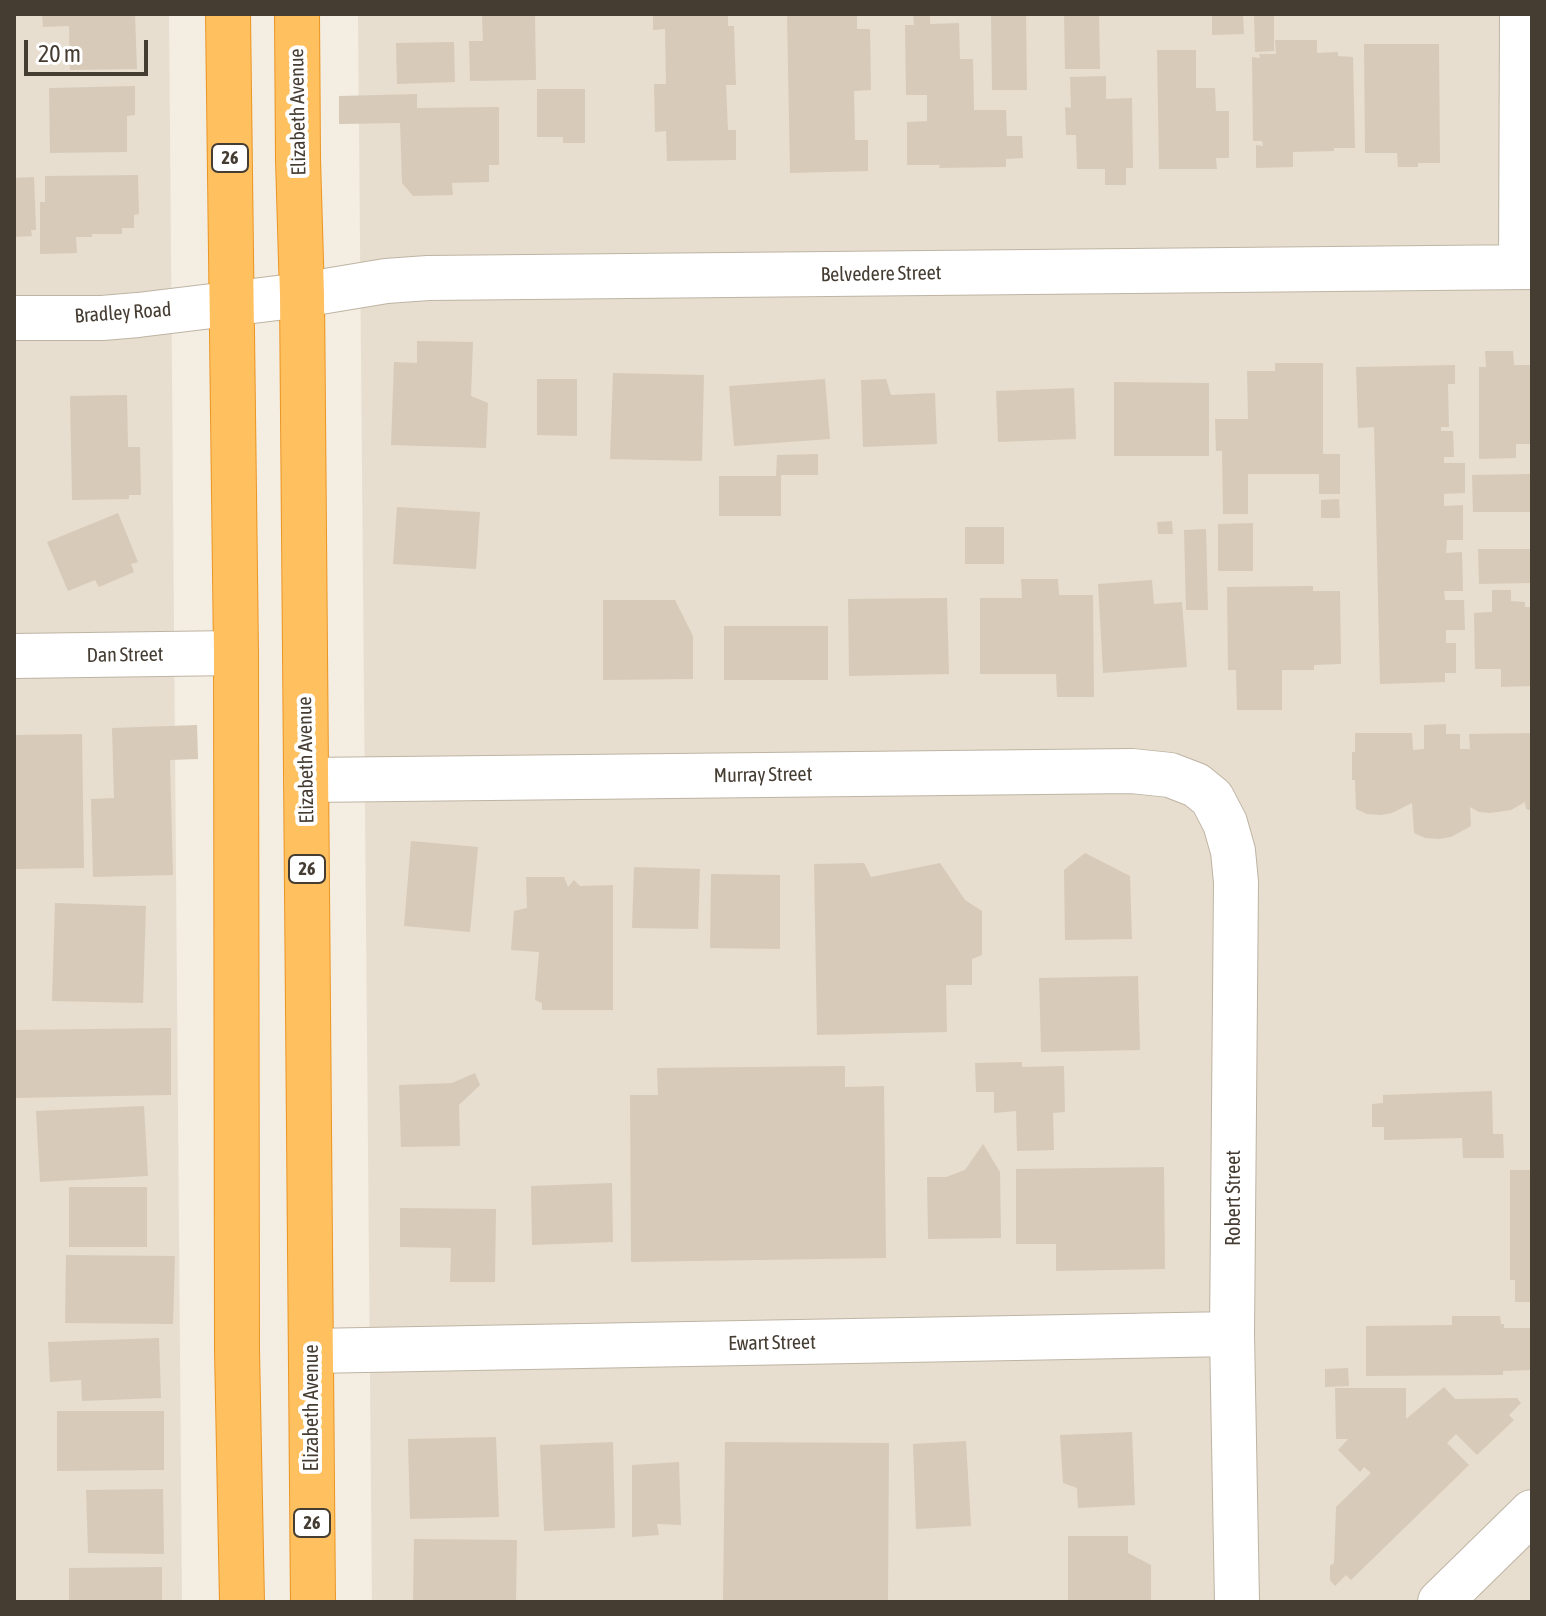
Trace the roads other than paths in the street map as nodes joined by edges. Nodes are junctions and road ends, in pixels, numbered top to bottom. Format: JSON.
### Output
{"nodes":[{"id":1,"x":228,"y":14,"type":"edge"},
{"id":2,"x":297,"y":14,"type":"edge"},
{"id":3,"x":1522,"y":14,"type":"edge"},
{"id":4,"x":1527,"y":267,"type":"edge"},
{"id":5,"x":302,"y":295,"type":"junction"},
{"id":6,"x":232,"y":303,"type":"junction"},
{"id":7,"x":14,"y":318,"type":"edge"},
{"id":8,"x":236,"y":653,"type":"junction"},
{"id":9,"x":14,"y":656,"type":"edge"},
{"id":10,"x":306,"y":780,"type":"junction"},
{"id":11,"x":1212,"y":798,"type":"joint"},
{"id":12,"x":1232,"y":1334,"type":"junction"},
{"id":13,"x":311,"y":1351,"type":"junction"},
{"id":14,"x":1532,"y":1512,"type":"edge"},
{"id":15,"x":242,"y":1602,"type":"edge"},
{"id":16,"x":313,"y":1602,"type":"edge"},
{"id":17,"x":1237,"y":1602,"type":"edge"},
{"id":18,"x":1440,"y":1602,"type":"edge"}],
"edges":[{"from":1,"to":6,"type":"highway","number":"26"},
{"from":2,"to":5,"type":"highway","name":"Elizabeth Avenue","number":"26"},
{"from":3,"to":4,"type":"street"},
{"from":4,"to":5,"type":"street","name":"Belvedere Street"},
{"from":5,"to":6,"type":"street","name":"Belvedere Street"},
{"from":5,"to":10,"type":"highway","name":"Elizabeth Avenue","number":"26"},
{"from":6,"to":7,"type":"street","name":"Bradley Road"},
{"from":6,"to":8,"type":"highway","number":"26"},
{"from":8,"to":9,"type":"street","name":"Dan Street"},
{"from":8,"to":15,"type":"highway","number":"26"},
{"from":10,"to":11,"type":"street","name":"Murray Street"},
{"from":10,"to":13,"type":"highway","name":"Elizabeth Avenue","number":"26"},
{"from":11,"to":12,"type":"street","name":"Robert Street"},
{"from":12,"to":13,"type":"street","name":"Ewart Street"},
{"from":12,"to":17,"type":"street","name":"Robert Street"},
{"from":13,"to":16,"type":"highway","name":"Elizabeth Avenue","number":"26"},
{"from":14,"to":18,"type":"street"}]}
